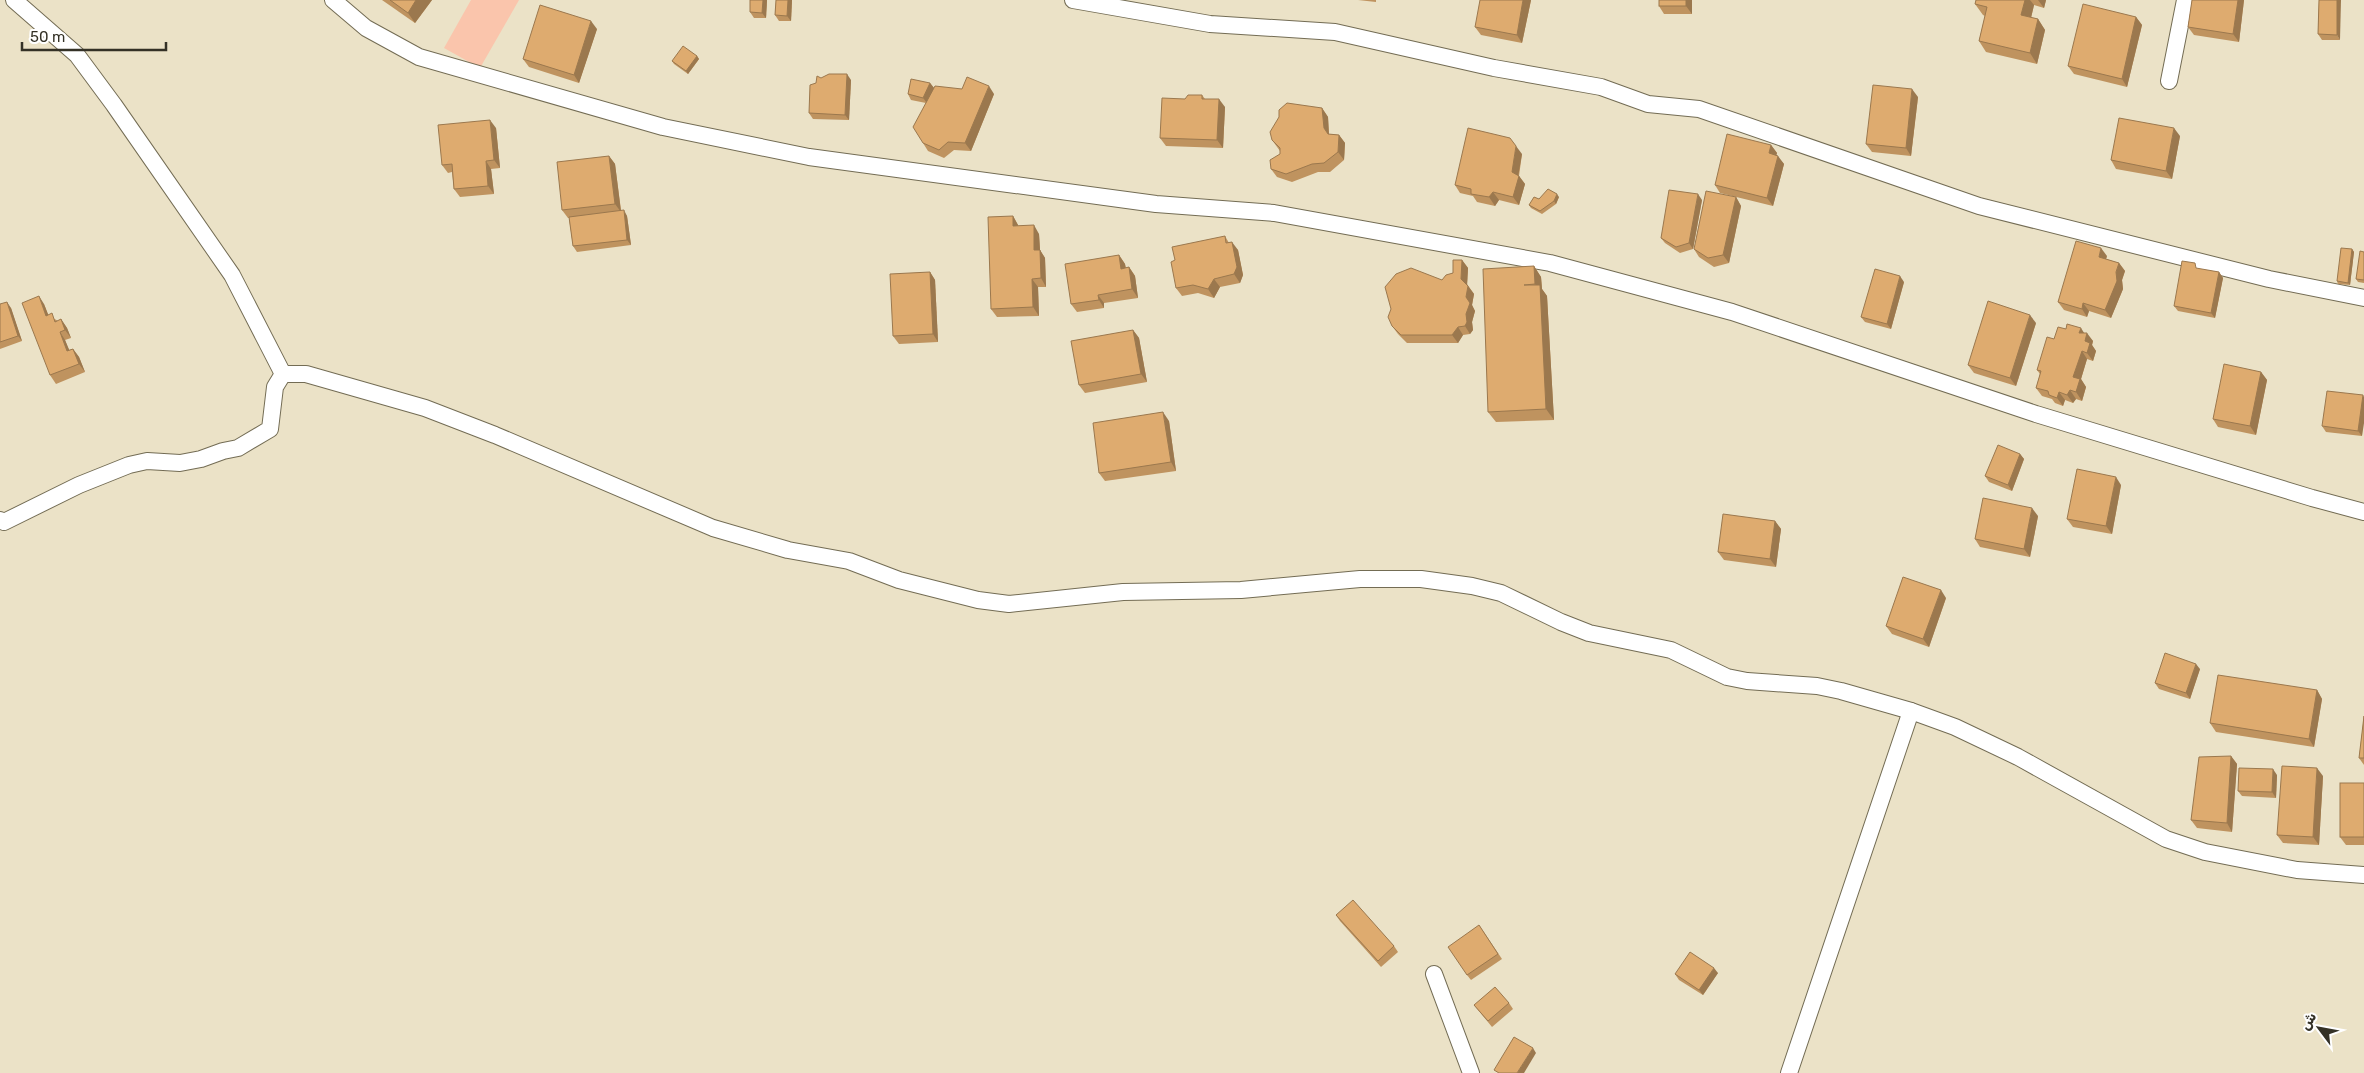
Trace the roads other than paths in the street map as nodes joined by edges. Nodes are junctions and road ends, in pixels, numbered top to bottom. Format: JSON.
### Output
{"nodes":[{"id":1,"x":14,"y":0,"type":"edge"},
{"id":2,"x":333,"y":0,"type":"edge"},
{"id":3,"x":1073,"y":0,"type":"edge"},
{"id":4,"x":2185,"y":0,"type":"edge"},
{"id":5,"x":2168,"y":81,"type":"dead end"},
{"id":6,"x":2364,"y":298,"type":"edge"},
{"id":7,"x":283,"y":374,"type":"junction"},
{"id":8,"x":2364,"y":512,"type":"edge"},
{"id":9,"x":0,"y":520,"type":"edge"},
{"id":10,"x":1911,"y":711,"type":"junction"},
{"id":11,"x":2364,"y":875,"type":"edge"},
{"id":12,"x":1434,"y":974,"type":"dead end"},
{"id":13,"x":1471,"y":1073,"type":"edge"},
{"id":14,"x":1789,"y":1073,"type":"edge"}],
"edges":[{"from":1,"to":7,"type":"street"},
{"from":2,"to":8,"type":"street"},
{"from":3,"to":6,"type":"street"},
{"from":4,"to":5,"type":"street"},
{"from":7,"to":9,"type":"street"},
{"from":7,"to":10,"type":"street"},
{"from":10,"to":11,"type":"street"},
{"from":10,"to":14,"type":"street"},
{"from":12,"to":13,"type":"street"}]}
